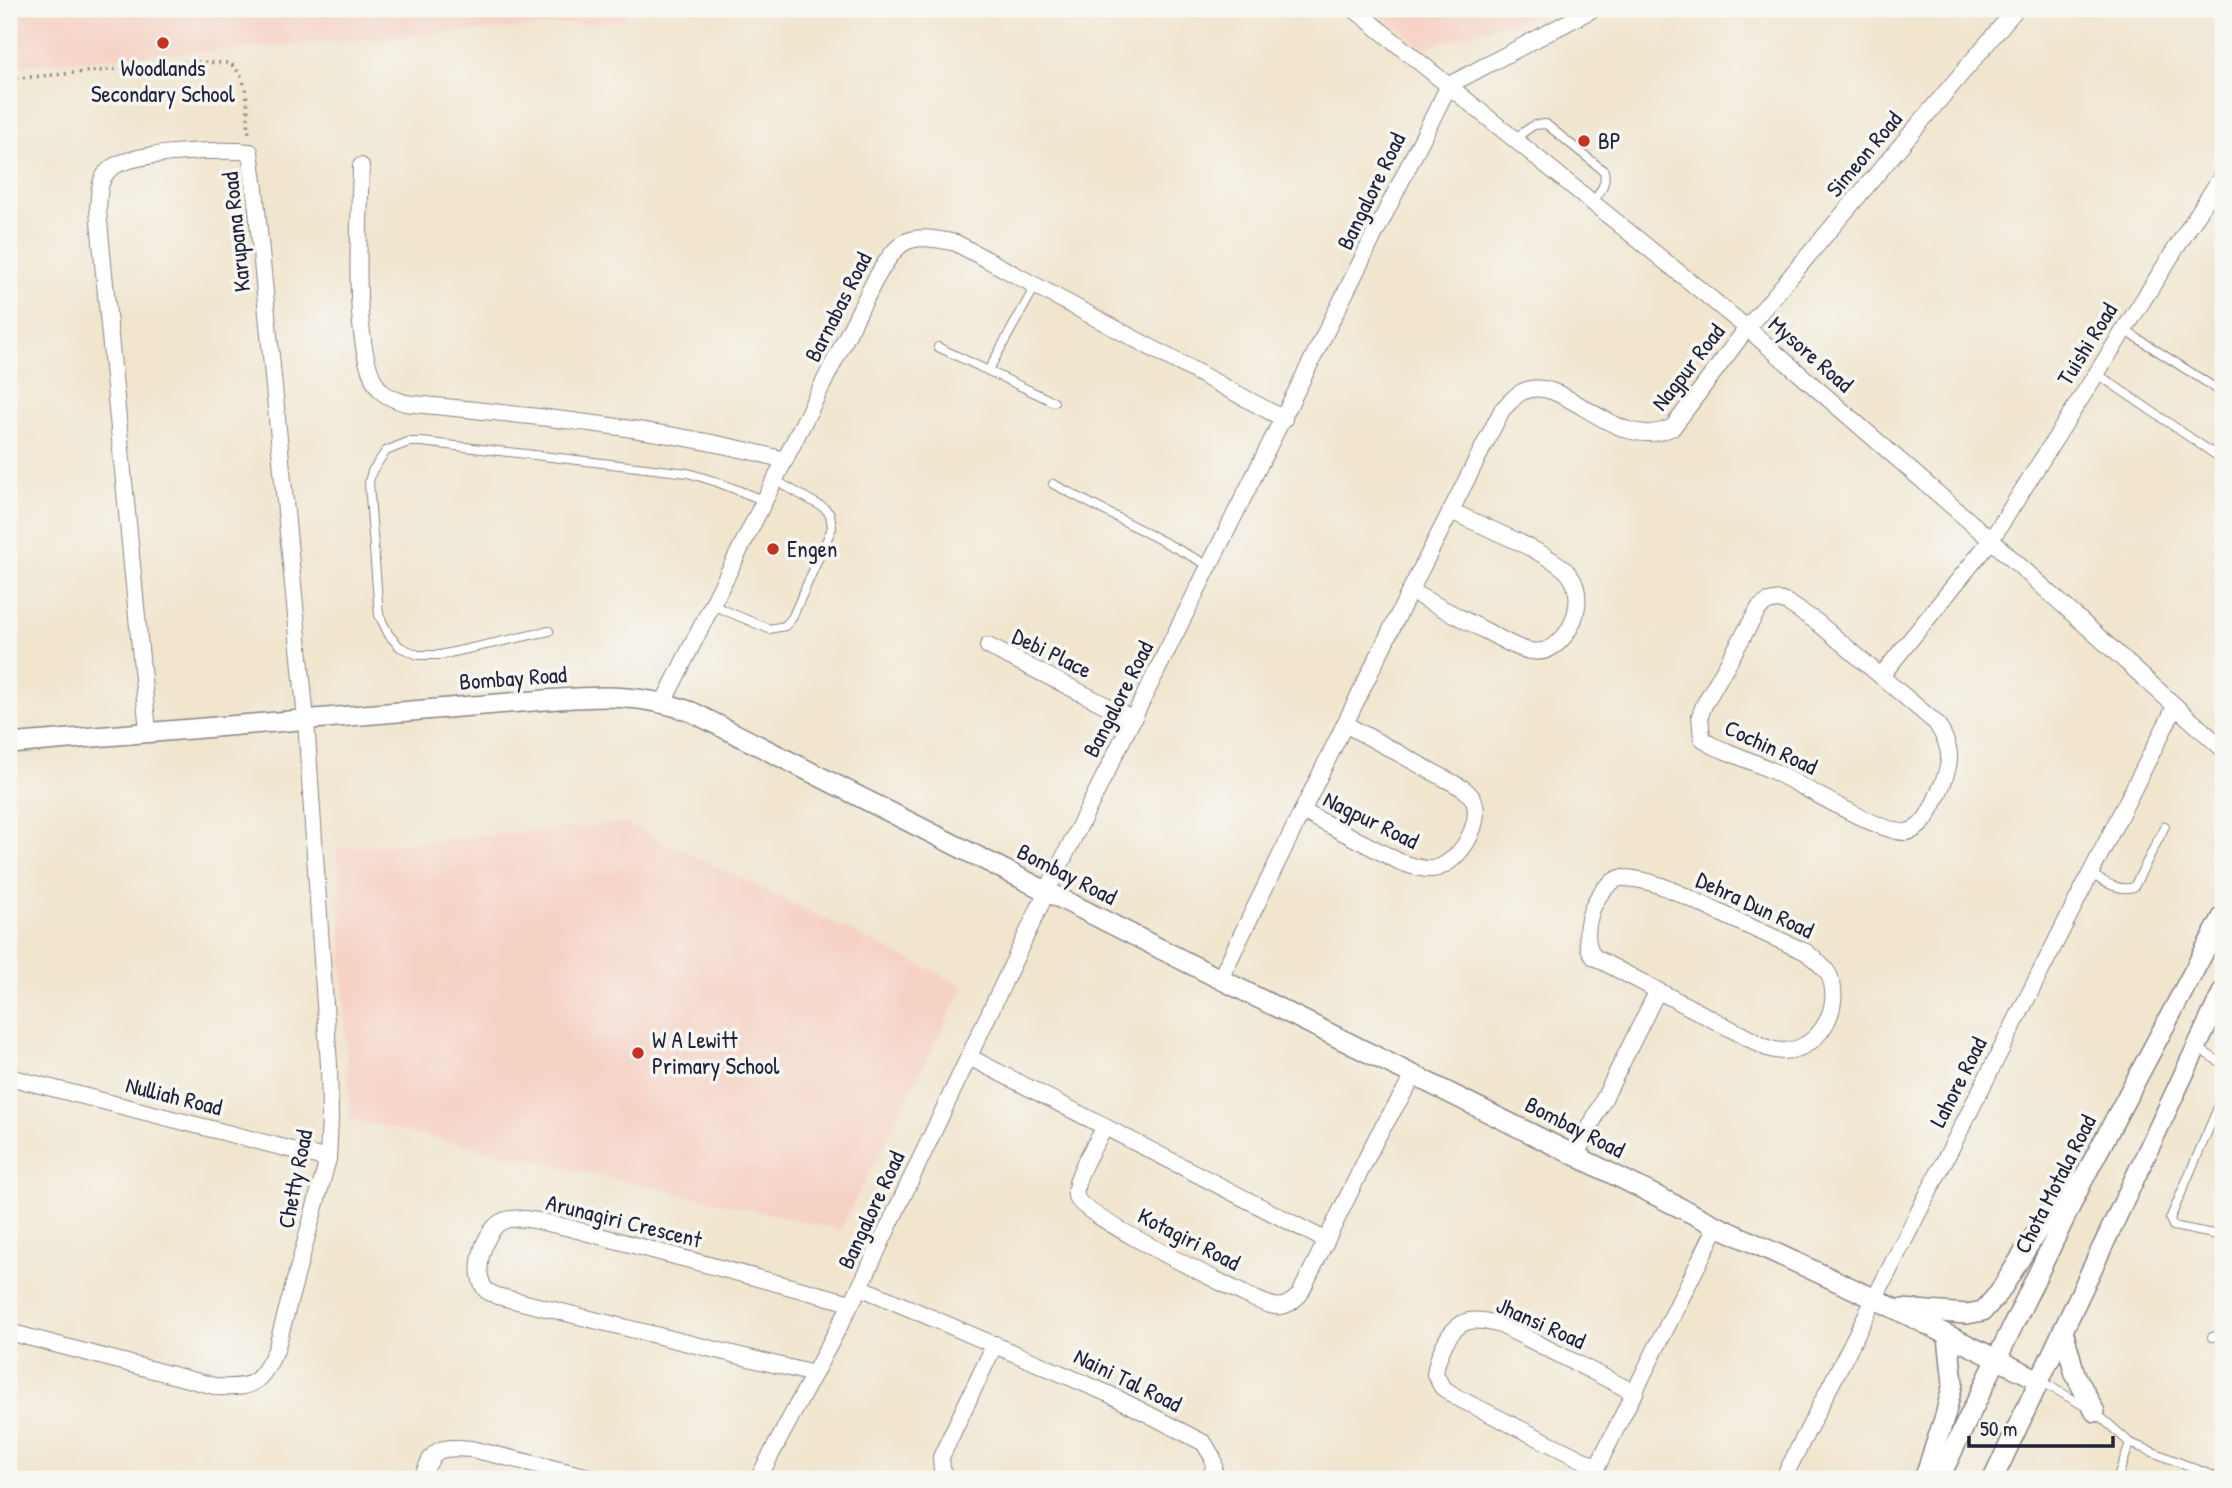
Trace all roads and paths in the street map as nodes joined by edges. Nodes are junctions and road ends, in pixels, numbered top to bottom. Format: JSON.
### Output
{"nodes":[{"id":1,"x":1354,"y":9,"type":"edge"},
{"id":2,"x":1593,"y":9,"type":"edge"},
{"id":3,"x":2016,"y":9,"type":"edge"},
{"id":4,"x":9,"y":79,"type":"edge"},
{"id":5,"x":1450,"y":85,"type":"junction"},
{"id":6,"x":1515,"y":138,"type":"junction"},
{"id":7,"x":250,"y":152,"type":"junction"},
{"id":8,"x":361,"y":166,"type":"dead end"},
{"id":9,"x":2223,"y":174,"type":"edge"},
{"id":10,"x":1593,"y":202,"type":"junction"},
{"id":11,"x":1036,"y":285,"type":"junction"},
{"id":12,"x":1747,"y":328,"type":"junction"},
{"id":13,"x":2123,"y":330,"type":"junction"},
{"id":14,"x":938,"y":347,"type":"dead end"},
{"id":15,"x":988,"y":371,"type":"junction"},
{"id":16,"x":2096,"y":373,"type":"junction"},
{"id":17,"x":2223,"y":393,"type":"edge"},
{"id":18,"x":1054,"y":402,"type":"dead end"},
{"id":19,"x":1284,"y":419,"type":"junction"},
{"id":20,"x":2220,"y":458,"type":"dead end"},
{"id":21,"x":785,"y":460,"type":"junction"},
{"id":22,"x":775,"y":480,"type":"junction"},
{"id":23,"x":1053,"y":484,"type":"dead end"},
{"id":24,"x":765,"y":501,"type":"junction"},
{"id":25,"x":1451,"y":511,"type":"junction"},
{"id":26,"x":1991,"y":540,"type":"junction"},
{"id":27,"x":1210,"y":566,"type":"junction"},
{"id":28,"x":1410,"y":591,"type":"junction"},
{"id":29,"x":712,"y":605,"type":"junction"},
{"id":30,"x":549,"y":631,"type":"dead end"},
{"id":31,"x":988,"y":646,"type":"dead end"},
{"id":32,"x":1881,"y":676,"type":"junction"},
{"id":33,"x":664,"y":701,"type":"junction"},
{"id":34,"x":2175,"y":707,"type":"junction"},
{"id":35,"x":1133,"y":719,"type":"junction"},
{"id":36,"x":306,"y":720,"type":"junction"},
{"id":37,"x":1345,"y":724,"type":"junction"},
{"id":38,"x":148,"y":731,"type":"junction"},
{"id":39,"x":9,"y":744,"type":"edge"},
{"id":40,"x":2223,"y":750,"type":"edge"},
{"id":41,"x":1302,"y":811,"type":"junction"},
{"id":42,"x":2165,"y":826,"type":"dead end"},
{"id":43,"x":2090,"y":874,"type":"junction"},
{"id":44,"x":1047,"y":891,"type":"junction"},
{"id":45,"x":2223,"y":916,"type":"edge"},
{"id":46,"x":1220,"y":979,"type":"junction"},
{"id":47,"x":2223,"y":991,"type":"edge"},
{"id":48,"x":1657,"y":992,"type":"junction"},
{"id":49,"x":2196,"y":1047,"type":"junction"},
{"id":50,"x":969,"y":1057,"type":"junction"},
{"id":51,"x":2223,"y":1064,"type":"edge"},
{"id":52,"x":1415,"y":1074,"type":"junction"},
{"id":53,"x":9,"y":1077,"type":"edge"},
{"id":54,"x":2223,"y":1096,"type":"edge"},
{"id":55,"x":1105,"y":1127,"type":"junction"},
{"id":56,"x":1576,"y":1155,"type":"junction"},
{"id":57,"x":328,"y":1159,"type":"junction"},
{"id":58,"x":2085,"y":1176,"type":"junction"},
{"id":59,"x":1717,"y":1226,"type":"junction"},
{"id":60,"x":2223,"y":1236,"type":"edge"},
{"id":61,"x":1325,"y":1240,"type":"junction"},
{"id":62,"x":860,"y":1287,"type":"junction"},
{"id":63,"x":1873,"y":1298,"type":"junction"},
{"id":64,"x":851,"y":1303,"type":"junction"},
{"id":65,"x":1894,"y":1309,"type":"junction"},
{"id":66,"x":2063,"y":1330,"type":"junction"},
{"id":67,"x":9,"y":1332,"type":"edge"},
{"id":68,"x":2223,"y":1334,"type":"edge"},
{"id":69,"x":2212,"y":1336,"type":"dead end"},
{"id":70,"x":1948,"y":1337,"type":"junction"},
{"id":71,"x":995,"y":1344,"type":"junction"},
{"id":72,"x":1995,"y":1359,"type":"junction"},
{"id":73,"x":814,"y":1374,"type":"junction"},
{"id":74,"x":2039,"y":1380,"type":"junction"},
{"id":75,"x":1635,"y":1393,"type":"junction"},
{"id":76,"x":2095,"y":1412,"type":"junction"},
{"id":77,"x":2130,"y":1443,"type":"junction"},
{"id":78,"x":1594,"y":1473,"type":"edge"},
{"id":79,"x":422,"y":1479,"type":"edge"},
{"id":80,"x":598,"y":1479,"type":"edge"},
{"id":81,"x":758,"y":1479,"type":"edge"},
{"id":82,"x":948,"y":1479,"type":"edge"},
{"id":83,"x":1211,"y":1479,"type":"edge"},
{"id":84,"x":1783,"y":1479,"type":"edge"},
{"id":85,"x":1924,"y":1479,"type":"edge"},
{"id":86,"x":1939,"y":1479,"type":"edge"},
{"id":87,"x":1993,"y":1479,"type":"edge"},
{"id":88,"x":2117,"y":1479,"type":"edge"},
{"id":89,"x":2221,"y":1479,"type":"edge"}],
"edges":[{"from":1,"to":5,"type":"street","name":"Mysore Road"},
{"from":2,"to":5,"type":"street"},
{"from":3,"to":12,"type":"street","name":"Simeon Road"},
{"from":4,"to":7,"type":"path"},
{"from":5,"to":6,"type":"street","name":"Mysore Road"},
{"from":5,"to":19,"type":"street","name":"Bangalore Road"},
{"from":6,"to":10,"type":"street","name":"Mysore Road"},
{"from":6,"to":10,"type":"lane"},
{"from":7,"to":36,"type":"street","name":"Karupana Road"},
{"from":7,"to":38,"type":"street","name":"Karupana Road"},
{"from":8,"to":21,"type":"street"},
{"from":9,"to":13,"type":"street","name":"Tuishi Road"},
{"from":10,"to":12,"type":"street","name":"Mysore Road"},
{"from":11,"to":15,"type":"lane"},
{"from":11,"to":19,"type":"street","name":"Barnabas Road"},
{"from":11,"to":21,"type":"street","name":"Barnabas Road"},
{"from":12,"to":25,"type":"street","name":"Nagpur Road"},
{"from":12,"to":26,"type":"street","name":"Mysore Road"},
{"from":13,"to":16,"type":"street","name":"Tuishi Road"},
{"from":13,"to":17,"type":"lane"},
{"from":14,"to":15,"type":"lane"},
{"from":15,"to":18,"type":"lane"},
{"from":16,"to":20,"type":"lane"},
{"from":16,"to":26,"type":"street","name":"Tuishi Road"},
{"from":19,"to":27,"type":"street","name":"Bangalore Road"},
{"from":21,"to":22,"type":"street","name":"Barnabas Road"},
{"from":22,"to":24,"type":"street","name":"Barnabas Road"},
{"from":22,"to":29,"type":"lane"},
{"from":23,"to":27,"type":"lane"},
{"from":24,"to":29,"type":"street","name":"Barnabas Road"},
{"from":24,"to":30,"type":"lane"},
{"from":25,"to":28,"type":"street","name":"Nagpur Road"},
{"from":25,"to":28,"type":"street"},
{"from":26,"to":32,"type":"street"},
{"from":26,"to":34,"type":"street","name":"Mysore Road"},
{"from":27,"to":35,"type":"street","name":"Bangalore Road"},
{"from":28,"to":37,"type":"street","name":"Nagpur Road"},
{"from":29,"to":33,"type":"street","name":"Barnabas Road"},
{"from":31,"to":35,"type":"street","name":"Debi Place"},
{"from":32,"to":32,"type":"street","name":"Cochin Road"},
{"from":33,"to":36,"type":"street","name":"Bombay Road"},
{"from":33,"to":44,"type":"street","name":"Bombay Road"},
{"from":34,"to":40,"type":"street","name":"Mysore Road"},
{"from":34,"to":43,"type":"street","name":"Lahore Road"},
{"from":35,"to":44,"type":"street","name":"Bangalore Road"},
{"from":36,"to":38,"type":"street","name":"Bombay Road"},
{"from":36,"to":57,"type":"street","name":"Chetty Road"},
{"from":37,"to":41,"type":"street","name":"Nagpur Road"},
{"from":37,"to":41,"type":"street","name":"Nagpur Road"},
{"from":38,"to":39,"type":"street","name":"Bombay Road"},
{"from":41,"to":46,"type":"street","name":"Nagpur Road"},
{"from":42,"to":43,"type":"lane"},
{"from":43,"to":63,"type":"street","name":"Lahore Road"},
{"from":44,"to":46,"type":"street","name":"Bombay Road"},
{"from":44,"to":50,"type":"street","name":"Bangalore Road"},
{"from":45,"to":58,"type":"street","name":"Chota Motala Road"},
{"from":46,"to":52,"type":"street","name":"Bombay Road"},
{"from":47,"to":49,"type":"street"},
{"from":48,"to":48,"type":"street","name":"Dehra Dun Road"},
{"from":48,"to":56,"type":"street"},
{"from":49,"to":51,"type":"lane"},
{"from":49,"to":66,"type":"street"},
{"from":50,"to":55,"type":"street"},
{"from":50,"to":62,"type":"street","name":"Bangalore Road"},
{"from":52,"to":56,"type":"street","name":"Bombay Road"},
{"from":52,"to":61,"type":"street","name":"Kotagiri Road"},
{"from":53,"to":57,"type":"street","name":"Nulliah Road"},
{"from":54,"to":60,"type":"lane"},
{"from":55,"to":61,"type":"street"},
{"from":55,"to":61,"type":"street","name":"Kotagiri Road"},
{"from":56,"to":59,"type":"street","name":"Bombay Road"},
{"from":57,"to":67,"type":"street","name":"Chetty Road"},
{"from":58,"to":65,"type":"street"},
{"from":58,"to":72,"type":"street","name":"Chota Motala Road"},
{"from":59,"to":63,"type":"street","name":"Bombay Road"},
{"from":59,"to":75,"type":"street","name":"Jhansi Road"},
{"from":62,"to":64,"type":"street","name":"Bangalore Road"},
{"from":62,"to":71,"type":"street","name":"Naini Tal Road"},
{"from":63,"to":65,"type":"street","name":"Bombay Road"},
{"from":63,"to":84,"type":"street","name":"Lahore Road"},
{"from":64,"to":73,"type":"street","name":"Bangalore Road"},
{"from":64,"to":73,"type":"street","name":"Arunagiri Crescent"},
{"from":65,"to":70,"type":"street","name":"Bombay Road"},
{"from":66,"to":74,"type":"street"},
{"from":66,"to":76,"type":"street"},
{"from":68,"to":69,"type":"lane"},
{"from":70,"to":72,"type":"street","name":"Bombay Road"},
{"from":70,"to":85,"type":"street"},
{"from":71,"to":82,"type":"street"},
{"from":71,"to":83,"type":"street","name":"Naini Tal Road"},
{"from":72,"to":74,"type":"street","name":"Bombay Road"},
{"from":72,"to":86,"type":"street","name":"Chota Motala Road"},
{"from":73,"to":81,"type":"street","name":"Bangalore Road"},
{"from":74,"to":76,"type":"lane"},
{"from":74,"to":87,"type":"street"},
{"from":75,"to":78,"type":"street","name":"Jhansi Road"},
{"from":75,"to":78,"type":"street","name":"Jhansi Road"},
{"from":76,"to":77,"type":"lane"},
{"from":77,"to":88,"type":"lane"},
{"from":77,"to":89,"type":"lane"},
{"from":79,"to":80,"type":"street"}]}
